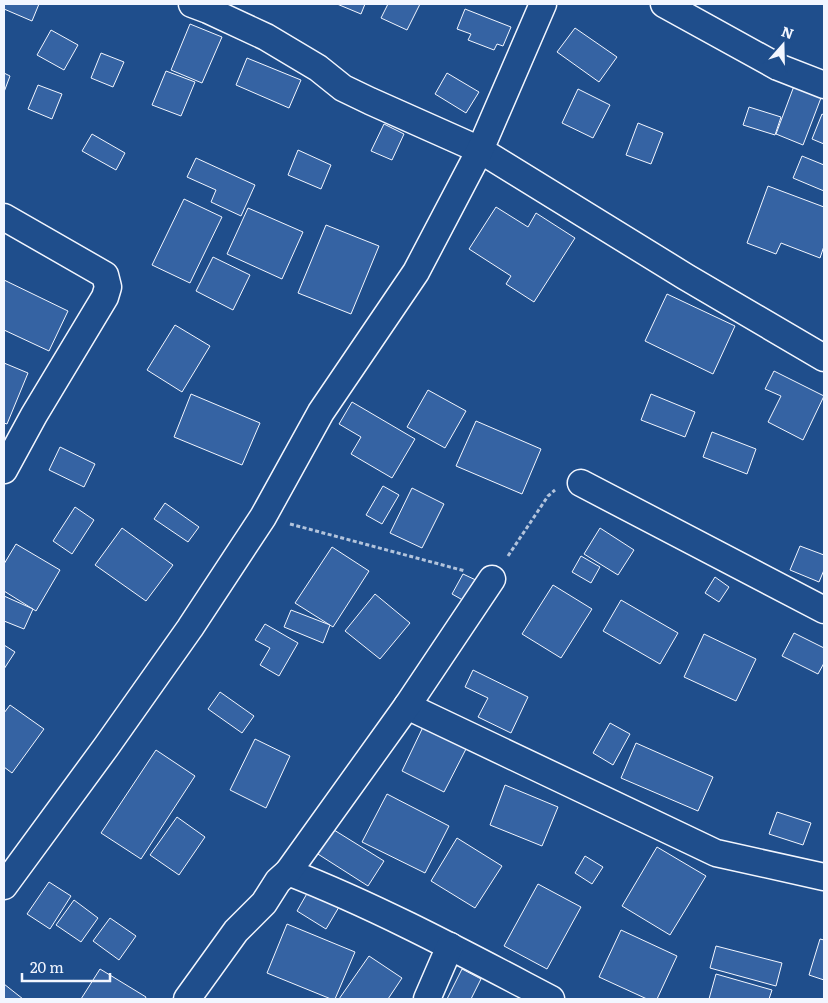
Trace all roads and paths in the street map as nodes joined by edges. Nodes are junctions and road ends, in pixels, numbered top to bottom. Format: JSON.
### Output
{"nodes":[{"id":1,"x":192,"y":4,"type":"edge"},
{"id":2,"x":543,"y":4,"type":"edge"},
{"id":3,"x":664,"y":4,"type":"edge"},
{"id":4,"x":824,"y":85,"type":"edge"},
{"id":5,"x":480,"y":150,"type":"junction"},
{"id":6,"x":4,"y":217,"type":"edge"},
{"id":7,"x":824,"y":358,"type":"edge"},
{"id":8,"x":4,"y":470,"type":"edge"},
{"id":9,"x":581,"y":483,"type":"joint"},
{"id":10,"x":263,"y":517,"type":"junction"},
{"id":11,"x":492,"y":579,"type":"junction"},
{"id":12,"x":824,"y":610,"type":"edge"},
{"id":13,"x":407,"y":706,"type":"junction"},
{"id":14,"x":288,"y":872,"type":"junction"},
{"id":15,"x":824,"y":876,"type":"edge"},
{"id":16,"x":4,"y":886,"type":"edge"},
{"id":17,"x":450,"y":946,"type":"junction"},
{"id":18,"x":188,"y":999,"type":"edge"},
{"id":19,"x":427,"y":999,"type":"edge"},
{"id":20,"x":551,"y":999,"type":"edge"}],
"edges":[{"from":1,"to":5,"type":"street"},
{"from":2,"to":5,"type":"street"},
{"from":3,"to":4,"type":"street"},
{"from":5,"to":7,"type":"street"},
{"from":5,"to":10,"type":"street"},
{"from":6,"to":8,"type":"street"},
{"from":9,"to":11,"type":"path"},
{"from":9,"to":12,"type":"street"},
{"from":10,"to":11,"type":"path"},
{"from":10,"to":16,"type":"street"},
{"from":11,"to":13,"type":"street"},
{"from":13,"to":14,"type":"street"},
{"from":13,"to":15,"type":"street"},
{"from":14,"to":17,"type":"street"},
{"from":14,"to":18,"type":"street"},
{"from":17,"to":19,"type":"street"},
{"from":17,"to":20,"type":"street"}]}
